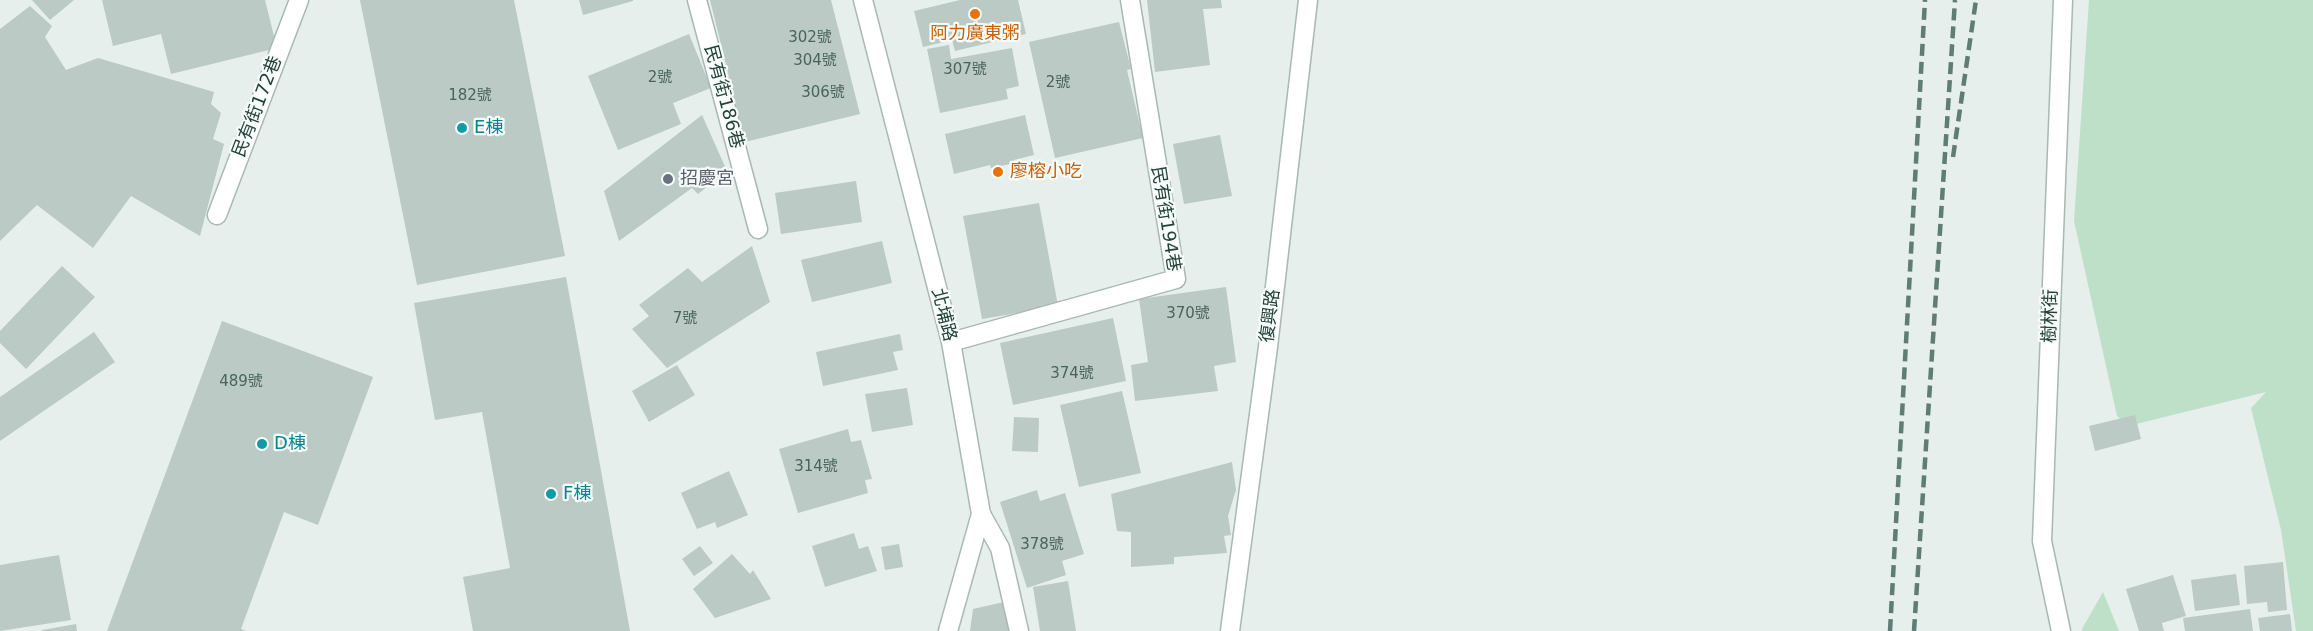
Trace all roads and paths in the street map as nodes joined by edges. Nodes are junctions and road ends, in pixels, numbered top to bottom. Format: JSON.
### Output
{"nodes":[{"id":1,"x":299,"y":0,"type":"edge"},
{"id":2,"x":697,"y":0,"type":"edge"},
{"id":3,"x":863,"y":0,"type":"edge"},
{"id":4,"x":1130,"y":0,"type":"edge"},
{"id":5,"x":1308,"y":0,"type":"edge"},
{"id":6,"x":2063,"y":0,"type":"edge"},
{"id":7,"x":217,"y":215,"type":"dead end"},
{"id":8,"x":758,"y":229,"type":"dead end"},
{"id":9,"x":951,"y":342,"type":"junction"},
{"id":10,"x":981,"y":514,"type":"junction"},
{"id":11,"x":948,"y":631,"type":"edge"},
{"id":12,"x":1019,"y":631,"type":"edge"},
{"id":13,"x":1230,"y":631,"type":"edge"},
{"id":14,"x":2061,"y":631,"type":"edge"}],
"edges":[{"from":1,"to":7,"type":"street","name":"民有街172巷"},
{"from":2,"to":8,"type":"street","name":"民有街186巷"},
{"from":3,"to":9,"type":"street","name":"北埔路"},
{"from":4,"to":9,"type":"street","name":"民有街194巷"},
{"from":5,"to":13,"type":"street","name":"復興路"},
{"from":6,"to":14,"type":"street","name":"樹林街"},
{"from":9,"to":10,"type":"street","name":"北埔路"},
{"from":10,"to":11,"type":"street","name":"北埔路"},
{"from":10,"to":12,"type":"street"}]}
